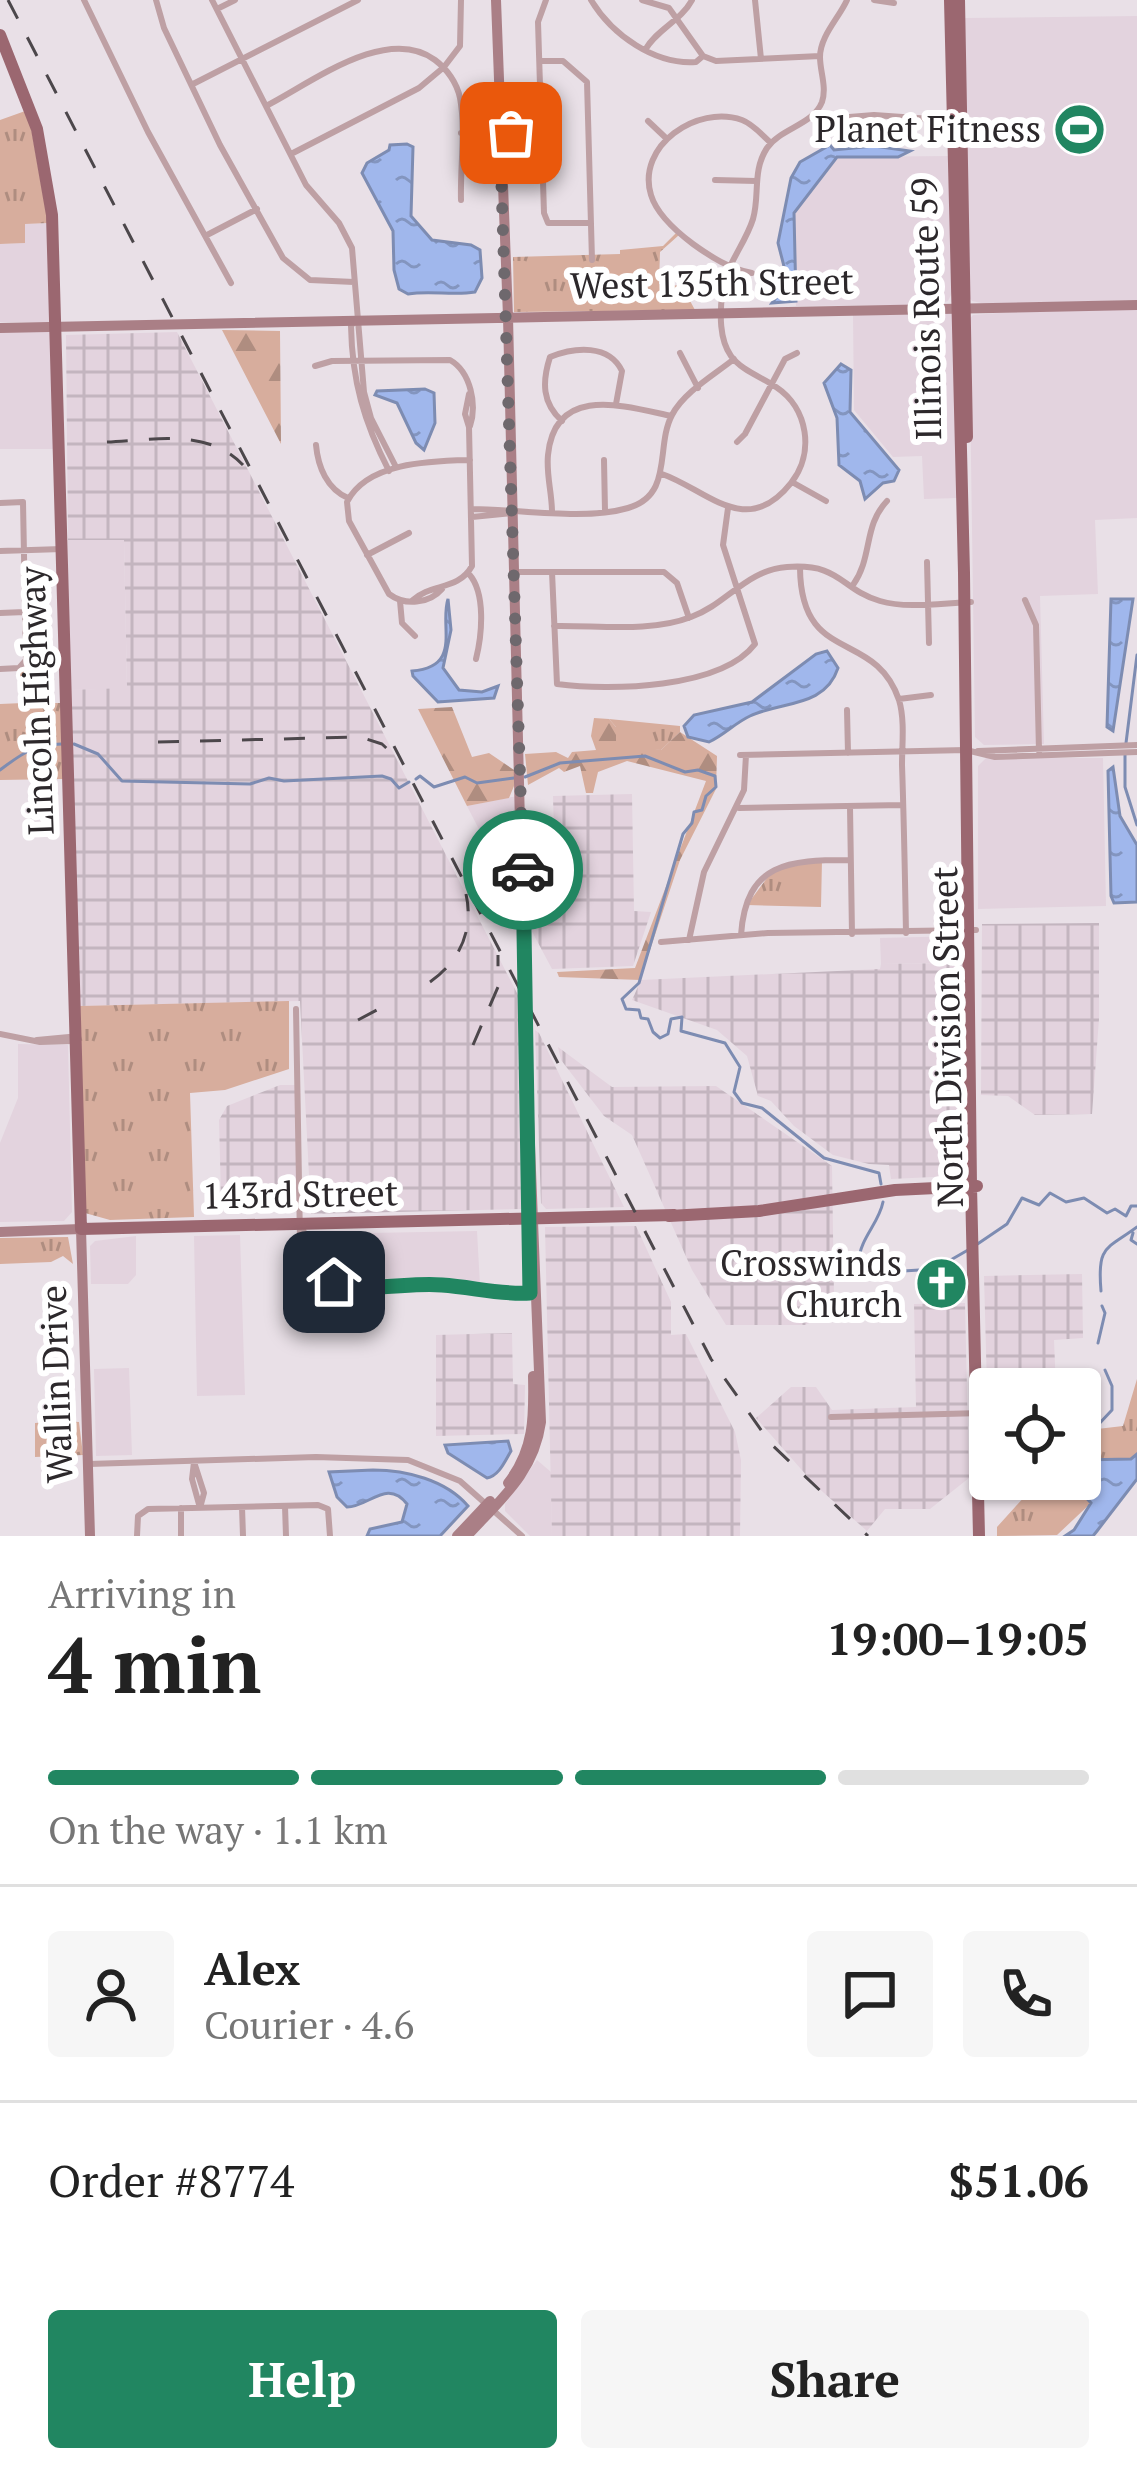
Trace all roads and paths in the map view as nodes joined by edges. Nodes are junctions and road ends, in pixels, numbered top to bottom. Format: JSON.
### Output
{"nodes":[{"id":1,"x":84,"y":0,"type":"edge"},
{"id":2,"x":156,"y":0,"type":"edge"},
{"id":3,"x":212,"y":0,"type":"edge"},
{"id":4,"x":236,"y":0,"type":"edge"},
{"id":5,"x":358,"y":0,"type":"edge"},
{"id":6,"x":461,"y":0,"type":"edge"},
{"id":7,"x":500,"y":0,"type":"edge"},
{"id":8,"x":546,"y":0,"type":"edge"},
{"id":9,"x":591,"y":0,"type":"edge"},
{"id":10,"x":642,"y":0,"type":"edge"},
{"id":11,"x":692,"y":0,"type":"edge"},
{"id":12,"x":755,"y":0,"type":"edge"},
{"id":13,"x":847,"y":0,"type":"edge"},
{"id":14,"x":874,"y":0,"type":"edge"},
{"id":15,"x":954,"y":0,"type":"edge"},
{"id":16,"x":893,"y":3,"type":"edge"},
{"id":17,"x":216,"y":10,"type":"junction"},
{"id":18,"x":676,"y":20,"type":"junction"},
{"id":19,"x":0,"y":35,"type":"edge"},
{"id":20,"x":645,"y":50,"type":"junction"},
{"id":21,"x":703,"y":56,"type":"junction"},
{"id":22,"x":820,"y":56,"type":"junction"},
{"id":23,"x":241,"y":59,"type":"junction"},
{"id":24,"x":760,"y":59,"type":"junction"},
{"id":25,"x":540,"y":61,"type":"junction"},
{"id":26,"x":444,"y":67,"type":"junction"},
{"id":27,"x":193,"y":84,"type":"junction"},
{"id":28,"x":266,"y":106,"type":"junction"},
{"id":29,"x":817,"y":111,"type":"junction"},
{"id":30,"x":931,"y":119,"type":"dead end"},
{"id":31,"x":648,"y":121,"type":"dead end"},
{"id":32,"x":541,"y":132,"type":"junction"},
{"id":33,"x":461,"y":133,"type":"junction"},
{"id":34,"x":504,"y":133,"type":"junction"},
{"id":35,"x":667,"y":139,"type":"junction"},
{"id":36,"x":772,"y":142,"type":"junction"},
{"id":37,"x":291,"y":154,"type":"junction"},
{"id":38,"x":716,"y":180,"type":"dead end"},
{"id":39,"x":756,"y":182,"type":"junction"},
{"id":40,"x":461,"y":200,"type":"dead end"},
{"id":41,"x":257,"y":209,"type":"junction"},
{"id":42,"x":591,"y":223,"type":"junction"},
{"id":43,"x":207,"y":235,"type":"junction"},
{"id":44,"x":592,"y":260,"type":"dead end"},
{"id":45,"x":730,"y":267,"type":"junction"},
{"id":46,"x":752,"y":273,"type":"dead end"},
{"id":47,"x":354,"y":282,"type":"junction"},
{"id":48,"x":231,"y":283,"type":"dead end"},
{"id":49,"x":1137,"y":304,"type":"edge"},
{"id":50,"x":960,"y":309,"type":"junction"},
{"id":51,"x":722,"y":314,"type":"junction"},
{"id":52,"x":508,"y":317,"type":"junction"},
{"id":53,"x":356,"y":321,"type":"junction"},
{"id":54,"x":57,"y":327,"type":"junction"},
{"id":55,"x":0,"y":328,"type":"edge"},
{"id":56,"x":680,"y":353,"type":"dead end"},
{"id":57,"x":797,"y":353,"type":"dead end"},
{"id":58,"x":734,"y":359,"type":"junction"},
{"id":59,"x":356,"y":361,"type":"junction"},
{"id":60,"x":315,"y":366,"type":"dead end"},
{"id":61,"x":772,"y":384,"type":"junction"},
{"id":62,"x":698,"y":388,"type":"junction"},
{"id":63,"x":616,"y":404,"type":"junction"},
{"id":64,"x":671,"y":416,"type":"junction"},
{"id":65,"x":562,"y":421,"type":"junction"},
{"id":66,"x":737,"y":442,"type":"dead end"},
{"id":67,"x":316,"y":446,"type":"dead end"},
{"id":68,"x":470,"y":460,"type":"junction"},
{"id":69,"x":604,"y":460,"type":"dead end"},
{"id":70,"x":396,"y":468,"type":"junction"},
{"id":71,"x":662,"y":474,"type":"junction"},
{"id":72,"x":792,"y":482,"type":"junction"},
{"id":73,"x":348,"y":498,"type":"junction"},
{"id":74,"x":826,"y":501,"type":"dead end"},
{"id":75,"x":887,"y":502,"type":"dead end"},
{"id":76,"x":0,"y":503,"type":"edge"},
{"id":77,"x":728,"y":508,"type":"junction"},
{"id":78,"x":605,"y":511,"type":"junction"},
{"id":79,"x":512,"y":512,"type":"junction"},
{"id":80,"x":553,"y":512,"type":"junction"},
{"id":81,"x":472,"y":513,"type":"junction"},
{"id":82,"x":409,"y":533,"type":"dead end"},
{"id":83,"x":966,"y":541,"type":"joint"},
{"id":84,"x":62,"y":549,"type":"junction"},
{"id":85,"x":23,"y":550,"type":"junction"},
{"id":86,"x":0,"y":551,"type":"edge"},
{"id":87,"x":367,"y":555,"type":"junction"},
{"id":88,"x":927,"y":562,"type":"dead end"},
{"id":89,"x":800,"y":567,"type":"junction"},
{"id":90,"x":514,"y":572,"type":"junction"},
{"id":91,"x":552,"y":572,"type":"junction"},
{"id":92,"x":469,"y":574,"type":"junction"},
{"id":93,"x":853,"y":585,"type":"junction"},
{"id":94,"x":737,"y":586,"type":"junction"},
{"id":95,"x":1025,"y":599,"type":"dead end"},
{"id":96,"x":400,"y":601,"type":"junction"},
{"id":97,"x":968,"y":602,"type":"junction"},
{"id":98,"x":928,"y":603,"type":"junction"},
{"id":99,"x":25,"y":612,"type":"junction"},
{"id":100,"x":0,"y":613,"type":"edge"},
{"id":101,"x":689,"y":618,"type":"junction"},
{"id":102,"x":554,"y":626,"type":"junction"},
{"id":103,"x":415,"y":637,"type":"dead end"},
{"id":104,"x":928,"y":643,"type":"dead end"},
{"id":105,"x":476,"y":659,"type":"dead end"},
{"id":106,"x":0,"y":669,"type":"edge"},
{"id":107,"x":931,"y":695,"type":"dead end"},
{"id":108,"x":899,"y":699,"type":"junction"},
{"id":109,"x":847,"y":710,"type":"dead end"},
{"id":110,"x":1129,"y":749,"type":"edge"},
{"id":111,"x":973,"y":751,"type":"junction"},
{"id":112,"x":1039,"y":751,"type":"junction"},
{"id":113,"x":902,"y":752,"type":"junction"},
{"id":114,"x":848,"y":753,"type":"junction"},
{"id":115,"x":903,"y":805,"type":"junction"},
{"id":116,"x":850,"y":807,"type":"junction"},
{"id":117,"x":739,"y":808,"type":"junction"},
{"id":118,"x":850,"y":860,"type":"junction"},
{"id":119,"x":973,"y":930,"type":"junction"},
{"id":120,"x":906,"y":933,"type":"junction"},
{"id":121,"x":852,"y":934,"type":"junction"},
{"id":122,"x":741,"y":935,"type":"junction"},
{"id":123,"x":689,"y":940,"type":"junction"},
{"id":124,"x":662,"y":942,"type":"dead end"},
{"id":125,"x":296,"y":1009,"type":"dead end"},
{"id":126,"x":0,"y":1034,"type":"edge"},
{"id":127,"x":76,"y":1038,"type":"junction"},
{"id":128,"x":974,"y":1186,"type":"junction"},
{"id":129,"x":532,"y":1218,"type":"junction"},
{"id":130,"x":302,"y":1224,"type":"junction"},
{"id":131,"x":81,"y":1229,"type":"junction"},
{"id":132,"x":0,"y":1232,"type":"edge"},
{"id":133,"x":534,"y":1293,"type":"junction"},
{"id":134,"x":978,"y":1368,"type":"edge"},
{"id":135,"x":969,"y":1413,"type":"edge"},
{"id":136,"x":831,"y":1417,"type":"dead end"},
{"id":137,"x":194,"y":1462,"type":"junction"},
{"id":138,"x":88,"y":1464,"type":"junction"},
{"id":139,"x":981,"y":1500,"type":"edge"},
{"id":140,"x":285,"y":1506,"type":"junction"},
{"id":141,"x":490,"y":1506,"type":"junction"},
{"id":142,"x":242,"y":1507,"type":"junction"},
{"id":143,"x":181,"y":1508,"type":"junction"},
{"id":144,"x":200,"y":1508,"type":"junction"},
{"id":145,"x":90,"y":1536,"type":"edge"},
{"id":146,"x":137,"y":1536,"type":"edge"},
{"id":147,"x":181,"y":1536,"type":"edge"},
{"id":148,"x":243,"y":1536,"type":"edge"},
{"id":149,"x":286,"y":1536,"type":"edge"},
{"id":150,"x":330,"y":1536,"type":"edge"},
{"id":151,"x":457,"y":1536,"type":"edge"},
{"id":152,"x":467,"y":1536,"type":"edge"},
{"id":153,"x":522,"y":1536,"type":"edge"},
{"id":154,"x":982,"y":1536,"type":"edge"}],
"edges":[{"from":1,"to":43,"type":"street"},
{"from":2,"to":27,"type":"street"},
{"from":3,"to":17,"type":"street"},
{"from":4,"to":17,"type":"street"},
{"from":5,"to":23,"type":"street"},
{"from":6,"to":26,"type":"street"},
{"from":7,"to":34,"type":"street"},
{"from":8,"to":25,"type":"street"},
{"from":9,"to":20,"type":"street"},
{"from":10,"to":18,"type":"street"},
{"from":11,"to":18,"type":"street"},
{"from":12,"to":24,"type":"street"},
{"from":13,"to":22,"type":"street"},
{"from":14,"to":16,"type":"street"},
{"from":15,"to":50,"type":"main road","name":"Illinois Route 59"},
{"from":17,"to":23,"type":"street"},
{"from":18,"to":20,"type":"street"},
{"from":18,"to":21,"type":"street"},
{"from":19,"to":54,"type":"main road","name":"Lincoln Highway"},
{"from":20,"to":21,"type":"street"},
{"from":21,"to":24,"type":"street"},
{"from":22,"to":24,"type":"street"},
{"from":22,"to":29,"type":"street"},
{"from":23,"to":27,"type":"street"},
{"from":23,"to":28,"type":"street"},
{"from":25,"to":32,"type":"street"},
{"from":25,"to":42,"type":"street"},
{"from":26,"to":28,"type":"street"},
{"from":26,"to":33,"type":"street"},
{"from":26,"to":37,"type":"street"},
{"from":27,"to":41,"type":"street"},
{"from":28,"to":37,"type":"street"},
{"from":29,"to":30,"type":"street"},
{"from":29,"to":36,"type":"street"},
{"from":31,"to":35,"type":"street"},
{"from":32,"to":34,"type":"street"},
{"from":32,"to":42,"type":"street"},
{"from":33,"to":34,"type":"street"},
{"from":33,"to":40,"type":"street"},
{"from":34,"to":52,"type":"street"},
{"from":35,"to":36,"type":"street"},
{"from":35,"to":45,"type":"street"},
{"from":36,"to":39,"type":"street"},
{"from":37,"to":47,"type":"street"},
{"from":38,"to":39,"type":"street"},
{"from":39,"to":45,"type":"street"},
{"from":41,"to":43,"type":"street"},
{"from":41,"to":47,"type":"street"},
{"from":42,"to":44,"type":"street"},
{"from":43,"to":48,"type":"street"},
{"from":45,"to":46,"type":"street"},
{"from":45,"to":51,"type":"street"},
{"from":47,"to":53,"type":"street"},
{"from":49,"to":50,"type":"street","name":"West 135th Street"},
{"from":50,"to":51,"type":"street","name":"West 135th Street"},
{"from":50,"to":83,"type":"main road","name":"Illinois Route 59"},
{"from":51,"to":52,"type":"street","name":"West 135th Street"},
{"from":51,"to":58,"type":"street"},
{"from":52,"to":53,"type":"street","name":"West 135th Street"},
{"from":52,"to":79,"type":"street"},
{"from":53,"to":54,"type":"street","name":"West 135th Street"},
{"from":53,"to":59,"type":"street"},
{"from":54,"to":55,"type":"street","name":"West 135th Street"},
{"from":54,"to":84,"type":"main road","name":"Lincoln Highway"},
{"from":56,"to":62,"type":"street"},
{"from":57,"to":61,"type":"street"},
{"from":58,"to":61,"type":"street"},
{"from":58,"to":62,"type":"street"},
{"from":59,"to":60,"type":"street"},
{"from":59,"to":68,"type":"street"},
{"from":59,"to":70,"type":"street"},
{"from":61,"to":66,"type":"street"},
{"from":61,"to":72,"type":"street"},
{"from":62,"to":64,"type":"street"},
{"from":63,"to":64,"type":"street"},
{"from":63,"to":65,"type":"street"},
{"from":63,"to":65,"type":"street"},
{"from":64,"to":71,"type":"street"},
{"from":65,"to":80,"type":"street"},
{"from":67,"to":73,"type":"street"},
{"from":68,"to":70,"type":"street"},
{"from":68,"to":81,"type":"street"},
{"from":69,"to":78,"type":"street"},
{"from":70,"to":73,"type":"street"},
{"from":71,"to":77,"type":"street"},
{"from":71,"to":78,"type":"street"},
{"from":72,"to":74,"type":"street"},
{"from":72,"to":77,"type":"street"},
{"from":73,"to":87,"type":"street"},
{"from":75,"to":93,"type":"street"},
{"from":76,"to":85,"type":"street"},
{"from":77,"to":94,"type":"street"},
{"from":78,"to":80,"type":"street"},
{"from":79,"to":80,"type":"street"},
{"from":79,"to":81,"type":"street"},
{"from":79,"to":90,"type":"street"},
{"from":81,"to":92,"type":"street"},
{"from":82,"to":87,"type":"street"},
{"from":83,"to":97,"type":"main road","name":"North Division Street"},
{"from":84,"to":85,"type":"street"},
{"from":84,"to":127,"type":"main road","name":"Lincoln Highway"},
{"from":85,"to":86,"type":"street"},
{"from":85,"to":99,"type":"street"},
{"from":87,"to":96,"type":"street"},
{"from":88,"to":98,"type":"street"},
{"from":89,"to":93,"type":"street"},
{"from":89,"to":94,"type":"street"},
{"from":89,"to":108,"type":"street"},
{"from":90,"to":91,"type":"street"},
{"from":90,"to":129,"type":"street"},
{"from":91,"to":101,"type":"street"},
{"from":91,"to":102,"type":"street"},
{"from":92,"to":96,"type":"street"},
{"from":92,"to":105,"type":"street"},
{"from":93,"to":98,"type":"street"},
{"from":94,"to":101,"type":"street"},
{"from":94,"to":102,"type":"street"},
{"from":95,"to":112,"type":"street"},
{"from":96,"to":103,"type":"street"},
{"from":97,"to":98,"type":"street"},
{"from":97,"to":111,"type":"main road","name":"North Division Street"},
{"from":98,"to":104,"type":"street"},
{"from":99,"to":100,"type":"street"},
{"from":99,"to":106,"type":"street"},
{"from":101,"to":102,"type":"street"},
{"from":107,"to":108,"type":"street"},
{"from":108,"to":113,"type":"street"},
{"from":109,"to":114,"type":"street"},
{"from":110,"to":112,"type":"street"},
{"from":111,"to":112,"type":"street"},
{"from":111,"to":113,"type":"street"},
{"from":111,"to":119,"type":"main road","name":"North Division Street"},
{"from":113,"to":114,"type":"street"},
{"from":113,"to":115,"type":"street"},
{"from":114,"to":117,"type":"street"},
{"from":115,"to":116,"type":"street"},
{"from":115,"to":120,"type":"street"},
{"from":116,"to":117,"type":"street"},
{"from":116,"to":118,"type":"street"},
{"from":117,"to":123,"type":"street"},
{"from":118,"to":121,"type":"street"},
{"from":118,"to":122,"type":"street"},
{"from":119,"to":120,"type":"street"},
{"from":119,"to":128,"type":"main road","name":"North Division Street"},
{"from":120,"to":121,"type":"street"},
{"from":121,"to":122,"type":"street"},
{"from":122,"to":123,"type":"street"},
{"from":123,"to":124,"type":"street"},
{"from":125,"to":130,"type":"street"},
{"from":126,"to":127,"type":"street"},
{"from":127,"to":131,"type":"main road","name":"Lincoln Highway"},
{"from":128,"to":129,"type":"main road","name":"143rd Street"},
{"from":128,"to":134,"type":"main road","name":"North Division Street"},
{"from":129,"to":130,"type":"main road","name":"143rd Street"},
{"from":129,"to":133,"type":"street"},
{"from":130,"to":131,"type":"main road","name":"143rd Street"},
{"from":130,"to":133,"type":"street"},
{"from":131,"to":132,"type":"street","name":"143rd Street"},
{"from":131,"to":138,"type":"street","name":"Wallin Drive"},
{"from":133,"to":141,"type":"street"},
{"from":135,"to":136,"type":"street"},
{"from":137,"to":138,"type":"street"},
{"from":137,"to":141,"type":"street"},
{"from":137,"to":144,"type":"street"},
{"from":138,"to":145,"type":"street","name":"Wallin Drive"},
{"from":139,"to":154,"type":"main road","name":"North Division Street"},
{"from":140,"to":142,"type":"street"},
{"from":140,"to":149,"type":"street"},
{"from":140,"to":150,"type":"street"},
{"from":141,"to":151,"type":"street"},
{"from":141,"to":152,"type":"street"},
{"from":141,"to":153,"type":"street"},
{"from":142,"to":144,"type":"street"},
{"from":142,"to":148,"type":"street"},
{"from":143,"to":144,"type":"street"},
{"from":143,"to":146,"type":"street"},
{"from":143,"to":147,"type":"street"}]}
